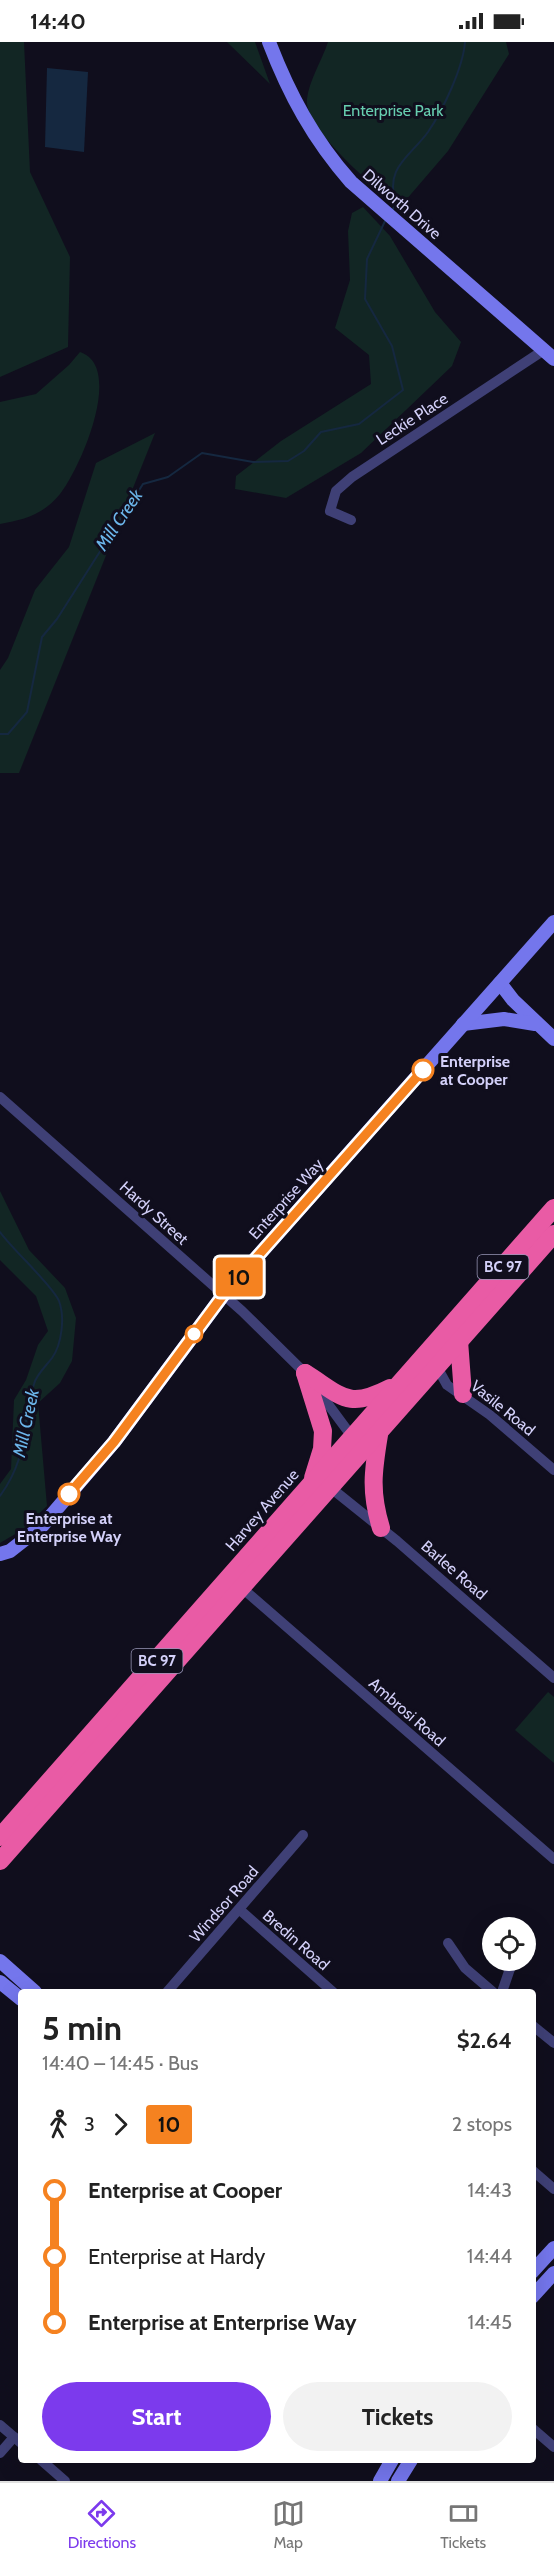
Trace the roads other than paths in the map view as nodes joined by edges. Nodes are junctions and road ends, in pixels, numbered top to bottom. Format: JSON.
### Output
{"nodes":[{"id":1,"x":269,"y":42,"type":"edge"},
{"id":2,"x":550,"y":350,"type":"edge"},
{"id":3,"x":351,"y":520,"type":"dead end"},
{"id":4,"x":554,"y":921,"type":"edge"},
{"id":5,"x":500,"y":983,"type":"junction"},
{"id":6,"x":464,"y":1024,"type":"junction"},
{"id":7,"x":537,"y":1024,"type":"junction"},
{"id":8,"x":554,"y":1039,"type":"edge"},
{"id":9,"x":0,"y":1097,"type":"edge"},
{"id":10,"x":554,"y":1208,"type":"edge"},
{"id":11,"x":554,"y":1234,"type":"edge"},
{"id":12,"x":224,"y":1294,"type":"junction"},
{"id":13,"x":455,"y":1334,"type":"junction"},
{"id":14,"x":437,"y":1367,"type":"junction"},
{"id":15,"x":305,"y":1372,"type":"junction"},
{"id":16,"x":400,"y":1383,"type":"junction"},
{"id":17,"x":463,"y":1394,"type":"junction"},
{"id":18,"x":379,"y":1434,"type":"junction"},
{"id":19,"x":353,"y":1438,"type":"junction"},
{"id":20,"x":554,"y":1470,"type":"edge"},
{"id":21,"x":343,"y":1474,"type":"junction"},
{"id":22,"x":311,"y":1484,"type":"junction"},
{"id":23,"x":331,"y":1488,"type":"junction"},
{"id":24,"x":381,"y":1528,"type":"junction"},
{"id":25,"x":250,"y":1553,"type":"junction"},
{"id":26,"x":0,"y":1554,"type":"edge"},
{"id":27,"x":242,"y":1588,"type":"junction"},
{"id":28,"x":554,"y":1678,"type":"edge"},
{"id":29,"x":303,"y":1835,"type":"dead end"},
{"id":30,"x":0,"y":1837,"type":"edge"},
{"id":31,"x":554,"y":1859,"type":"edge"},
{"id":32,"x":0,"y":1861,"type":"edge"},
{"id":33,"x":240,"y":1910,"type":"junction"},
{"id":34,"x":448,"y":1943,"type":"dead end"},
{"id":35,"x":0,"y":1961,"type":"edge"},
{"id":36,"x":509,"y":1971,"type":"edge"},
{"id":37,"x":0,"y":1982,"type":"edge"},
{"id":38,"x":32,"y":1989,"type":"edge"},
{"id":39,"x":169,"y":1989,"type":"edge"},
{"id":40,"x":330,"y":1989,"type":"edge"},
{"id":41,"x":490,"y":1989,"type":"edge"},
{"id":42,"x":503,"y":1989,"type":"edge"},
{"id":43,"x":18,"y":1997,"type":"edge"},
{"id":44,"x":536,"y":2028,"type":"edge"},
{"id":45,"x":554,"y":2043,"type":"edge"},
{"id":46,"x":536,"y":2173,"type":"edge"},
{"id":47,"x":554,"y":2189,"type":"edge"},
{"id":48,"x":554,"y":2248,"type":"edge"},
{"id":49,"x":536,"y":2268,"type":"edge"},
{"id":50,"x":554,"y":2273,"type":"edge"},
{"id":51,"x":536,"y":2293,"type":"edge"},
{"id":52,"x":0,"y":2425,"type":"edge"},
{"id":53,"x":536,"y":2431,"type":"edge"},
{"id":54,"x":17,"y":2440,"type":"edge"},
{"id":55,"x":554,"y":2447,"type":"edge"},
{"id":56,"x":0,"y":2453,"type":"edge"},
{"id":57,"x":44,"y":2463,"type":"edge"},
{"id":58,"x":390,"y":2463,"type":"edge"},
{"id":59,"x":409,"y":2463,"type":"edge"},
{"id":60,"x":65,"y":2481,"type":"edge"},
{"id":61,"x":380,"y":2481,"type":"edge"},
{"id":62,"x":398,"y":2481,"type":"edge"}],
"edges":[{"from":1,"to":2,"type":"street","name":"Dilworth Drive"},
{"from":2,"to":3,"type":"street","name":"Leckie Place"},
{"from":4,"to":5,"type":"street","name":"Enterprise Way"},
{"from":5,"to":6,"type":"street","name":"Enterprise Way"},
{"from":5,"to":7,"type":"street"},
{"from":6,"to":7,"type":"street"},
{"from":6,"to":12,"type":"street","name":"Enterprise Way"},
{"from":7,"to":8,"type":"street"},
{"from":9,"to":12,"type":"street","name":"Hardy Street"},
{"from":10,"to":13,"type":"highway","name":"Harvey Avenue","number":"BC 97"},
{"from":11,"to":13,"type":"highway","name":"Harvey Avenue","number":"BC 97"},
{"from":12,"to":15,"type":"street","name":"Hardy Street"},
{"from":12,"to":26,"type":"street","name":"Enterprise Way"},
{"from":13,"to":14,"type":"highway"},
{"from":13,"to":16,"type":"highway","name":"Harvey Avenue","number":"BC 97"},
{"from":13,"to":17,"type":"highway"},
{"from":14,"to":17,"type":"street","name":"Vasile Road"},
{"from":14,"to":18,"type":"highway","number":"BC 97"},
{"from":15,"to":16,"type":"highway"},
{"from":15,"to":19,"type":"street","name":"Hardy Street"},
{"from":15,"to":22,"type":"highway"},
{"from":16,"to":19,"type":"highway","name":"Harvey Avenue","number":"BC 97"},
{"from":17,"to":20,"type":"street","name":"Vasile Road"},
{"from":18,"to":21,"type":"highway","number":"BC 97"},
{"from":18,"to":24,"type":"highway"},
{"from":19,"to":21,"type":"highway"},
{"from":19,"to":22,"type":"highway","name":"Harvey Avenue","number":"BC 97"},
{"from":21,"to":23,"type":"highway","number":"BC 97"},
{"from":22,"to":25,"type":"highway","name":"Harvey Avenue","number":"BC 97"},
{"from":23,"to":24,"type":"street","name":"Barlee Road"},
{"from":23,"to":27,"type":"highway","number":"BC 97"},
{"from":24,"to":28,"type":"street","name":"Barlee Road"},
{"from":25,"to":27,"type":"highway"},
{"from":25,"to":30,"type":"highway","name":"Harvey Avenue","number":"BC 97"},
{"from":27,"to":31,"type":"street","name":"Ambrosi Road"},
{"from":27,"to":32,"type":"highway","number":"BC 97"},
{"from":29,"to":33,"type":"street","name":"Windsor Road"},
{"from":33,"to":39,"type":"street","name":"Windsor Road"},
{"from":33,"to":40,"type":"street","name":"Bredin Road"},
{"from":34,"to":41,"type":"street"},
{"from":35,"to":38,"type":"street"},
{"from":36,"to":42,"type":"street"},
{"from":37,"to":43,"type":"street"},
{"from":44,"to":45,"type":"street"},
{"from":46,"to":47,"type":"street"},
{"from":48,"to":49,"type":"street"},
{"from":50,"to":51,"type":"street"},
{"from":52,"to":54,"type":"street"},
{"from":53,"to":55,"type":"street"},
{"from":54,"to":56,"type":"street"},
{"from":57,"to":60,"type":"street"},
{"from":58,"to":61,"type":"street"},
{"from":59,"to":62,"type":"street"}]}
